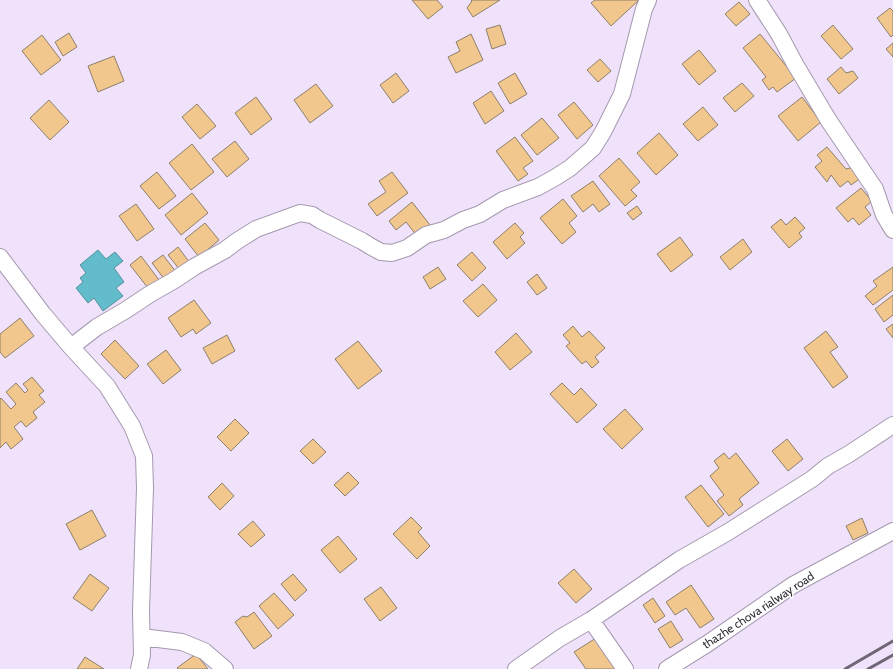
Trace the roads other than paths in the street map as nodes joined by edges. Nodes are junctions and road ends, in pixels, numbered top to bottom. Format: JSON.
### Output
{"nodes":[{"id":1,"x":648,"y":0,"type":"edge"},
{"id":2,"x":757,"y":0,"type":"edge"},
{"id":3,"x":893,"y":230,"type":"edge"},
{"id":4,"x":0,"y":257,"type":"edge"},
{"id":5,"x":71,"y":347,"type":"junction"},
{"id":6,"x":893,"y":425,"type":"edge"},
{"id":7,"x":893,"y":531,"type":"edge"},
{"id":8,"x":591,"y":620,"type":"junction"},
{"id":9,"x":142,"y":638,"type":"junction"},
{"id":10,"x":138,"y":669,"type":"edge"},
{"id":11,"x":225,"y":669,"type":"edge"},
{"id":12,"x":516,"y":669,"type":"edge"},
{"id":13,"x":625,"y":669,"type":"edge"},
{"id":14,"x":667,"y":669,"type":"edge"}],
"edges":[{"from":1,"to":5,"type":"street"},
{"from":2,"to":3,"type":"street"},
{"from":4,"to":5,"type":"street"},
{"from":5,"to":9,"type":"street"},
{"from":6,"to":8,"type":"street"},
{"from":7,"to":14,"type":"street","name":"thazhe chova rialway road"},
{"from":8,"to":12,"type":"street"},
{"from":8,"to":13,"type":"street"},
{"from":9,"to":10,"type":"street"},
{"from":9,"to":11,"type":"street"}]}
